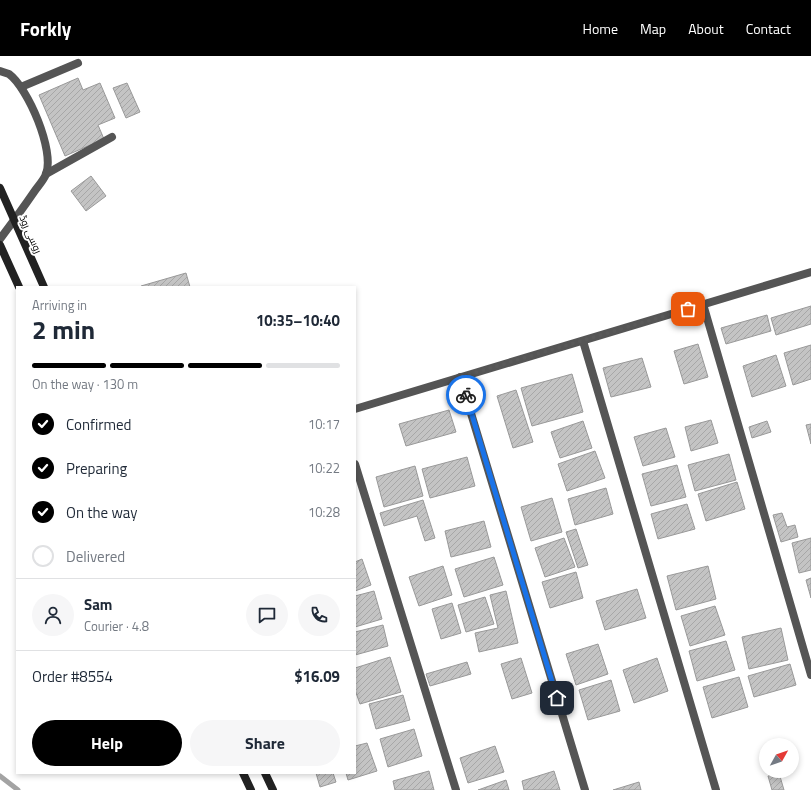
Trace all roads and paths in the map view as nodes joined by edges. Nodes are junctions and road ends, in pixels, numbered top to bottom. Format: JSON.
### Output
{"nodes":[{"id":1,"x":78,"y":63,"type":"dead end"},
{"id":2,"x":0,"y":71,"type":"edge"},
{"id":3,"x":20,"y":87,"type":"junction"},
{"id":4,"x":112,"y":137,"type":"dead end"},
{"id":5,"x":46,"y":174,"type":"junction"},
{"id":6,"x":0,"y":188,"type":"edge"},
{"id":7,"x":14,"y":221,"type":"junction"},
{"id":8,"x":0,"y":239,"type":"edge"},
{"id":9,"x":0,"y":245,"type":"edge"},
{"id":10,"x":811,"y":272,"type":"edge"},
{"id":11,"x":19,"y":286,"type":"edge"},
{"id":12,"x":44,"y":286,"type":"edge"},
{"id":13,"x":703,"y":304,"type":"junction"},
{"id":14,"x":583,"y":341,"type":"junction"},
{"id":15,"x":460,"y":377,"type":"junction"},
{"id":16,"x":356,"y":409,"type":"edge"},
{"id":17,"x":356,"y":467,"type":"edge"},
{"id":18,"x":811,"y":675,"type":"edge"},
{"id":19,"x":243,"y":774,"type":"edge"},
{"id":20,"x":265,"y":774,"type":"edge"},
{"id":21,"x":251,"y":790,"type":"edge"},
{"id":22,"x":273,"y":790,"type":"edge"},
{"id":23,"x":456,"y":790,"type":"edge"},
{"id":24,"x":585,"y":790,"type":"edge"},
{"id":25,"x":716,"y":790,"type":"edge"}],
"edges":[{"from":1,"to":3,"type":"street"},
{"from":2,"to":3,"type":"street"},
{"from":3,"to":5,"type":"street"},
{"from":4,"to":5,"type":"street"},
{"from":5,"to":7,"type":"street"},
{"from":6,"to":7,"type":"main road","name":"روسی روڈ"},
{"from":7,"to":8,"type":"street"},
{"from":7,"to":12,"type":"main road","name":"روسی روڈ"},
{"from":9,"to":11,"type":"main road"},
{"from":10,"to":13,"type":"street"},
{"from":13,"to":14,"type":"street"},
{"from":13,"to":18,"type":"street"},
{"from":14,"to":15,"type":"street"},
{"from":14,"to":25,"type":"street"},
{"from":15,"to":16,"type":"street"},
{"from":15,"to":24,"type":"street"},
{"from":17,"to":23,"type":"street"},
{"from":19,"to":21,"type":"main road"},
{"from":20,"to":22,"type":"main road"}]}
